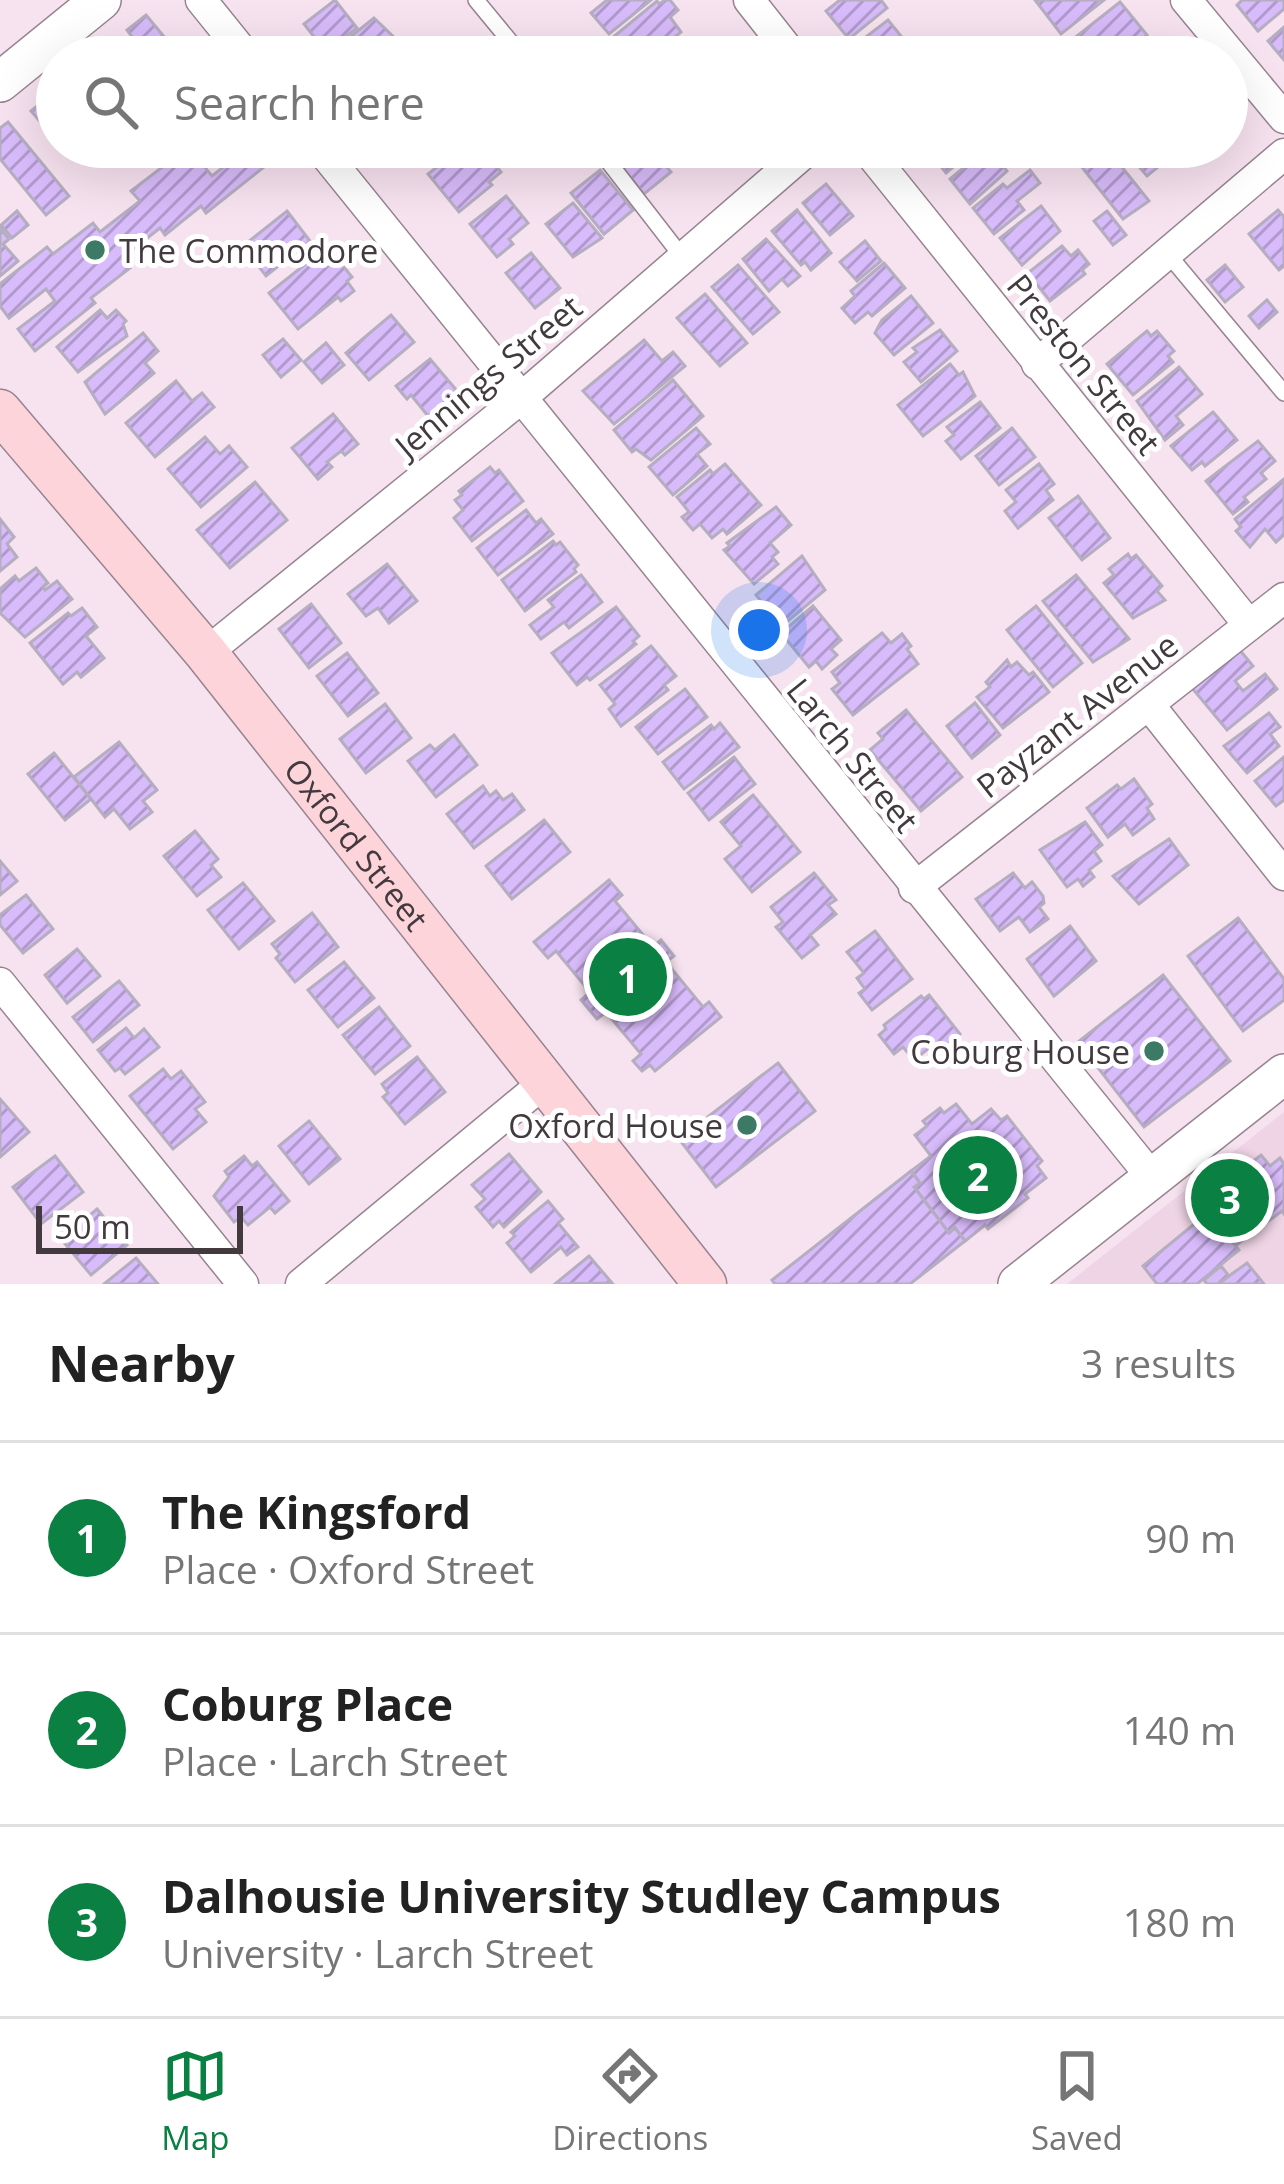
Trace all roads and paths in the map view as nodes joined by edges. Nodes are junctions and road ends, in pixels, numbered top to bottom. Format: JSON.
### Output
{"nodes":[{"id":1,"x":100,"y":0,"type":"edge"},
{"id":2,"x":201,"y":0,"type":"edge"},
{"id":3,"x":476,"y":0,"type":"edge"},
{"id":4,"x":748,"y":0,"type":"edge"},
{"id":5,"x":1186,"y":0,"type":"edge"},
{"id":6,"x":56,"y":36,"type":"edge"},
{"id":7,"x":230,"y":36,"type":"edge"},
{"id":8,"x":506,"y":36,"type":"edge"},
{"id":9,"x":777,"y":36,"type":"edge"},
{"id":10,"x":1216,"y":36,"type":"edge"},
{"id":11,"x":36,"y":52,"type":"edge"},
{"id":12,"x":1248,"y":75,"type":"edge"},
{"id":13,"x":0,"y":82,"type":"edge"},
{"id":14,"x":1284,"y":118,"type":"edge"},
{"id":15,"x":1284,"y":154,"type":"edge"},
{"id":16,"x":336,"y":168,"type":"edge"},
{"id":17,"x":613,"y":168,"type":"edge"},
{"id":18,"x":787,"y":168,"type":"edge"},
{"id":19,"x":882,"y":168,"type":"edge"},
{"id":20,"x":1167,"y":254,"type":"junction"},
{"id":21,"x":684,"y":259,"type":"junction"},
{"id":22,"x":1037,"y":364,"type":"junction"},
{"id":23,"x":1284,"y":393,"type":"edge"},
{"id":24,"x":520,"y":399,"type":"junction"},
{"id":25,"x":0,"y":411,"type":"edge"},
{"id":26,"x":1284,"y":598,"type":"edge"},
{"id":27,"x":1249,"y":625,"type":"junction"},
{"id":28,"x":206,"y":653,"type":"junction"},
{"id":29,"x":1150,"y":706,"type":"junction"},
{"id":30,"x":1284,"y":875,"type":"edge"},
{"id":31,"x":914,"y":888,"type":"junction"},
{"id":32,"x":0,"y":983,"type":"edge"},
{"id":33,"x":1284,"y":1074,"type":"edge"},
{"id":34,"x":544,"y":1082,"type":"junction"},
{"id":35,"x":1154,"y":1180,"type":"junction"},
{"id":36,"x":242,"y":1284,"type":"edge"},
{"id":37,"x":301,"y":1284,"type":"edge"},
{"id":38,"x":705,"y":1284,"type":"edge"},
{"id":39,"x":1018,"y":1284,"type":"edge"}],
"edges":[{"from":1,"to":6,"type":"street"},
{"from":2,"to":7,"type":"street"},
{"from":3,"to":8,"type":"lane"},
{"from":4,"to":9,"type":"street"},
{"from":5,"to":10,"type":"street"},
{"from":11,"to":13,"type":"street"},
{"from":12,"to":14,"type":"street"},
{"from":15,"to":20,"type":"street"},
{"from":16,"to":24,"type":"street","name":"Larch Street"},
{"from":17,"to":21,"type":"lane"},
{"from":18,"to":21,"type":"street","name":"Jennings Street"},
{"from":19,"to":22,"type":"street","name":"Preston Street"},
{"from":20,"to":22,"type":"street"},
{"from":20,"to":23,"type":"lane"},
{"from":21,"to":24,"type":"street","name":"Jennings Street"},
{"from":22,"to":27,"type":"street","name":"Preston Street"},
{"from":24,"to":28,"type":"street","name":"Jennings Street"},
{"from":24,"to":31,"type":"street","name":"Larch Street"},
{"from":25,"to":28,"type":"main road","name":"Oxford Street"},
{"from":26,"to":27,"type":"street","name":"Payzant Avenue"},
{"from":27,"to":29,"type":"street","name":"Payzant Avenue"},
{"from":28,"to":34,"type":"main road","name":"Oxford Street"},
{"from":29,"to":30,"type":"street"},
{"from":29,"to":31,"type":"street","name":"Payzant Avenue"},
{"from":31,"to":35,"type":"street","name":"Larch Street"},
{"from":32,"to":36,"type":"street"},
{"from":33,"to":35,"type":"street"},
{"from":34,"to":37,"type":"street"},
{"from":34,"to":38,"type":"main road","name":"Oxford Street"},
{"from":35,"to":39,"type":"street"}]}
